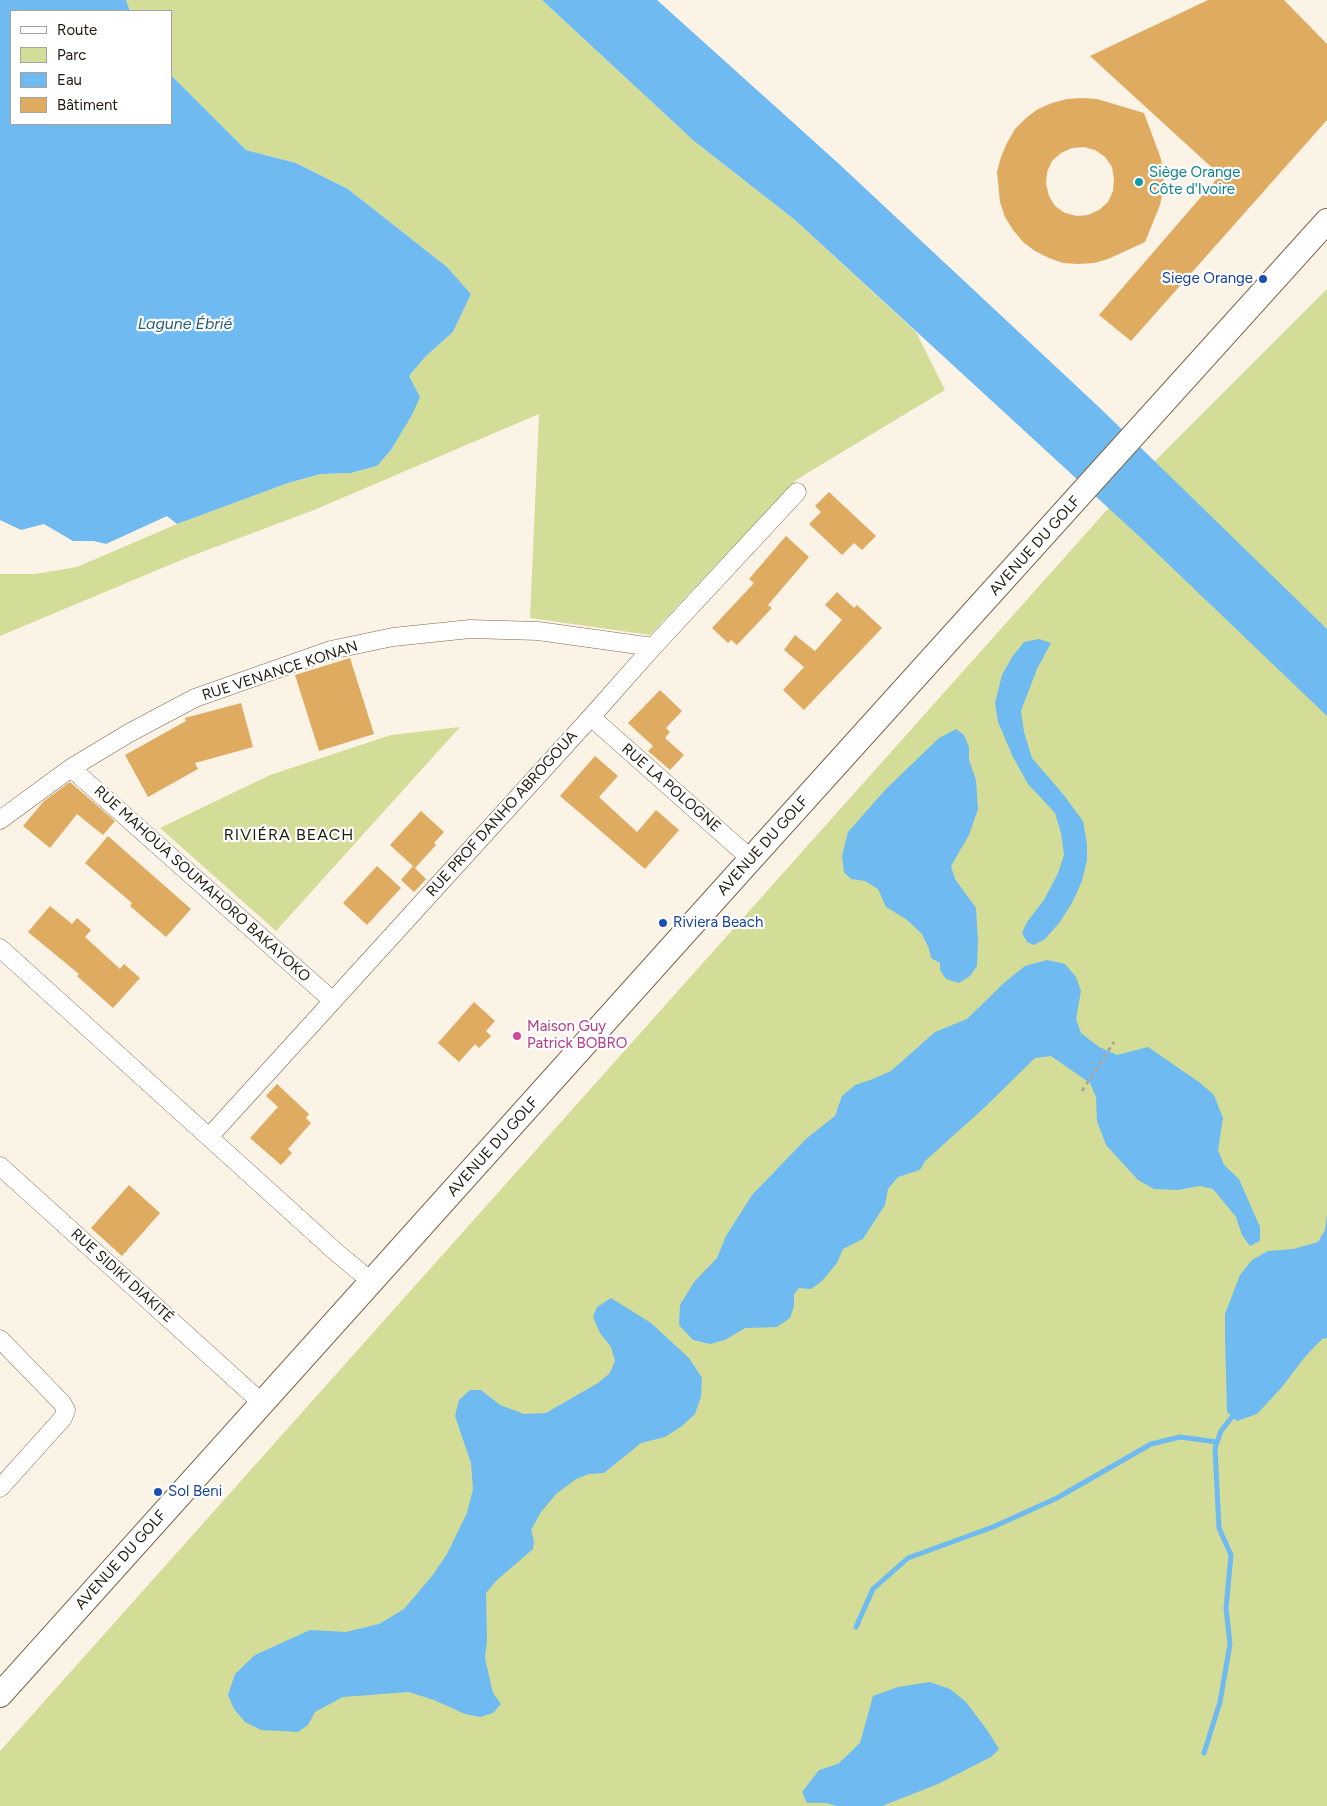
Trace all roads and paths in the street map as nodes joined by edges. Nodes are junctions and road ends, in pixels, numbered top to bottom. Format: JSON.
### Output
{"nodes":[{"id":1,"x":1327,"y":222,"type":"edge"},
{"id":2,"x":797,"y":492,"type":"dead end"},
{"id":3,"x":653,"y":647,"type":"junction"},
{"id":4,"x":591,"y":717,"type":"junction"},
{"id":5,"x":71,"y":768,"type":"junction"},
{"id":6,"x":0,"y":820,"type":"edge"},
{"id":7,"x":751,"y":859,"type":"junction"},
{"id":8,"x":0,"y":948,"type":"edge"},
{"id":9,"x":333,"y":1001,"type":"junction"},
{"id":10,"x":1114,"y":1042,"type":"dead end"},
{"id":11,"x":1082,"y":1091,"type":"dead end"},
{"id":12,"x":209,"y":1137,"type":"junction"},
{"id":13,"x":0,"y":1166,"type":"edge"},
{"id":14,"x":372,"y":1282,"type":"junction"},
{"id":15,"x":0,"y":1339,"type":"edge"},
{"id":16,"x":262,"y":1403,"type":"junction"},
{"id":17,"x":0,"y":1488,"type":"edge"},
{"id":18,"x":0,"y":1695,"type":"edge"}],
"edges":[{"from":1,"to":7,"type":"main road","name":"AVENUE DU GOLF"},
{"from":2,"to":3,"type":"street","name":"RUE PROF DANHO ABROGOUA"},
{"from":3,"to":4,"type":"street","name":"RUE PROF DANHO ABROGOUA"},
{"from":3,"to":5,"type":"street","name":"RUE VENANCE KONAN"},
{"from":4,"to":7,"type":"street","name":"RUE LA POLOGNE"},
{"from":4,"to":9,"type":"street","name":"RUE PROF DANHO ABROGOUA"},
{"from":5,"to":6,"type":"street","name":"RUE VENANCE KONAN"},
{"from":5,"to":9,"type":"street","name":"RUE MAHOUA SOUMAHORO BAKAYOKO"},
{"from":7,"to":14,"type":"main road","name":"AVENUE DU GOLF"},
{"from":8,"to":12,"type":"street"},
{"from":9,"to":12,"type":"street","name":"RUE PROF DANHO ABROGOUA"},
{"from":10,"to":11,"type":"path"},
{"from":12,"to":14,"type":"street"},
{"from":13,"to":16,"type":"street","name":"RUE SIDIKI DIAKITÉ"},
{"from":14,"to":16,"type":"main road","name":"AVENUE DU GOLF"},
{"from":15,"to":17,"type":"street"},
{"from":16,"to":18,"type":"main road","name":"AVENUE DU GOLF"}]}
